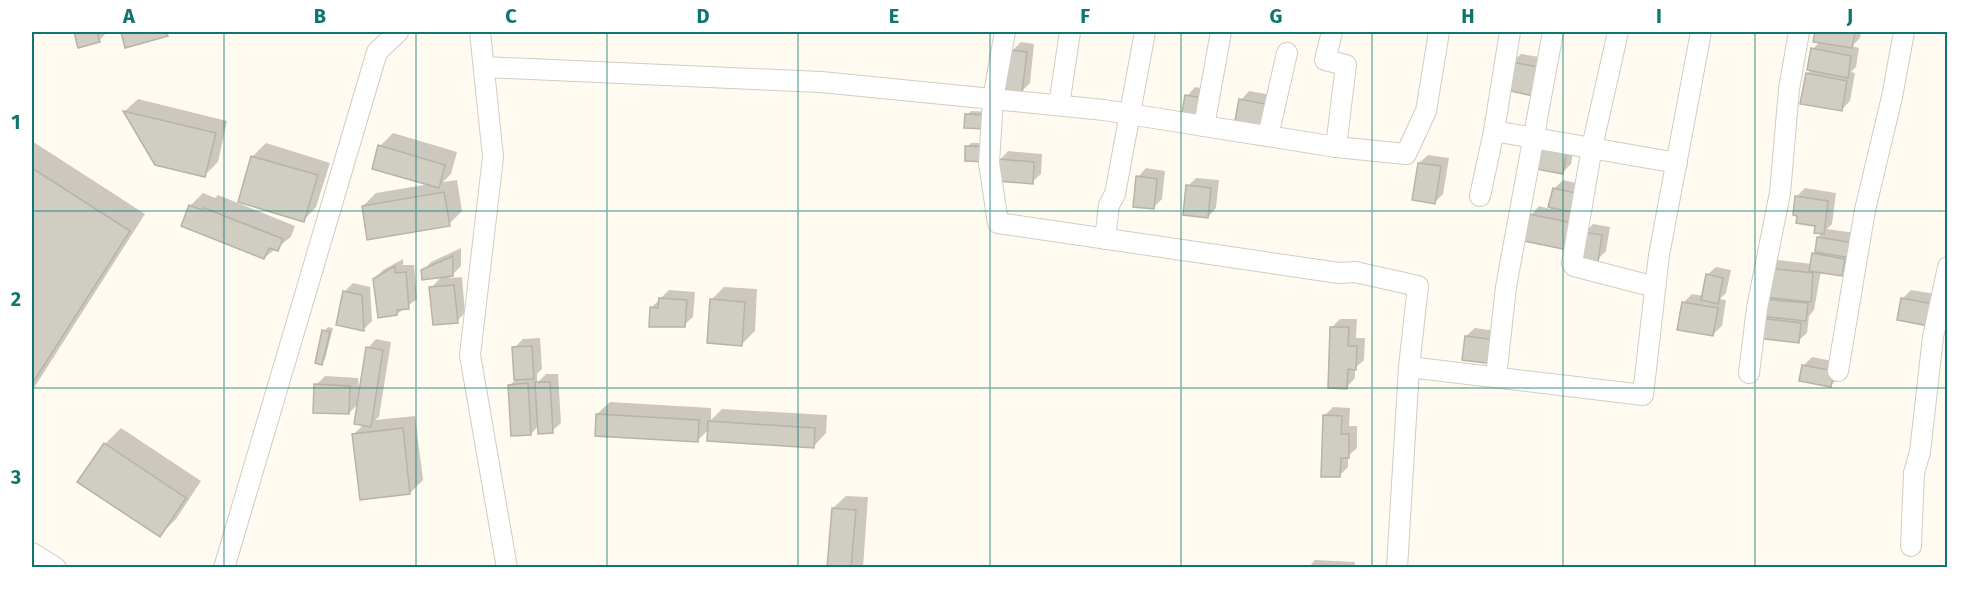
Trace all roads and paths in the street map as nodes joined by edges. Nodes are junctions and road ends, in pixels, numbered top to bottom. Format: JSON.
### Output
{"nodes":[{"id":1,"x":398,"y":32,"type":"edge"},
{"id":2,"x":480,"y":32,"type":"edge"},
{"id":3,"x":1005,"y":32,"type":"edge"},
{"id":4,"x":1070,"y":32,"type":"edge"},
{"id":5,"x":1145,"y":32,"type":"edge"},
{"id":6,"x":1221,"y":32,"type":"edge"},
{"id":7,"x":1332,"y":32,"type":"edge"},
{"id":8,"x":1439,"y":32,"type":"edge"},
{"id":9,"x":1510,"y":32,"type":"edge"},
{"id":10,"x":1553,"y":32,"type":"edge"},
{"id":11,"x":1618,"y":32,"type":"edge"},
{"id":12,"x":1701,"y":32,"type":"edge"},
{"id":13,"x":1799,"y":32,"type":"edge"},
{"id":14,"x":1904,"y":32,"type":"edge"},
{"id":15,"x":1287,"y":53,"type":"dead end"},
{"id":16,"x":484,"y":67,"type":"junction"},
{"id":17,"x":993,"y":99,"type":"junction"},
{"id":18,"x":1059,"y":105,"type":"junction"},
{"id":19,"x":1131,"y":114,"type":"junction"},
{"id":20,"x":1204,"y":126,"type":"junction"},
{"id":21,"x":1494,"y":132,"type":"junction"},
{"id":22,"x":1268,"y":136,"type":"junction"},
{"id":23,"x":1535,"y":137,"type":"junction"},
{"id":24,"x":1336,"y":147,"type":"junction"},
{"id":25,"x":1592,"y":147,"type":"junction"},
{"id":26,"x":1677,"y":163,"type":"junction"},
{"id":27,"x":1480,"y":196,"type":"dead end"},
{"id":28,"x":1105,"y":239,"type":"junction"},
{"id":29,"x":1947,"y":267,"type":"edge"},
{"id":30,"x":1655,"y":287,"type":"junction"},
{"id":31,"x":1409,"y":367,"type":"junction"},
{"id":32,"x":1838,"y":371,"type":"dead end"},
{"id":33,"x":1749,"y":373,"type":"dead end"},
{"id":34,"x":1496,"y":377,"type":"junction"},
{"id":35,"x":1911,"y":546,"type":"dead end"},
{"id":36,"x":32,"y":553,"type":"edge"},
{"id":37,"x":56,"y":567,"type":"edge"},
{"id":38,"x":224,"y":567,"type":"edge"},
{"id":39,"x":507,"y":567,"type":"edge"},
{"id":40,"x":1397,"y":567,"type":"edge"}],
"edges":[{"from":1,"to":38,"type":"street"},
{"from":2,"to":16,"type":"street"},
{"from":3,"to":17,"type":"street"},
{"from":4,"to":18,"type":"street"},
{"from":5,"to":19,"type":"street"},
{"from":6,"to":20,"type":"street"},
{"from":7,"to":24,"type":"street"},
{"from":8,"to":24,"type":"street"},
{"from":9,"to":21,"type":"street"},
{"from":10,"to":23,"type":"street"},
{"from":11,"to":25,"type":"street"},
{"from":12,"to":26,"type":"street"},
{"from":13,"to":33,"type":"street"},
{"from":14,"to":32,"type":"street"},
{"from":15,"to":22,"type":"street"},
{"from":16,"to":17,"type":"street"},
{"from":16,"to":39,"type":"street"},
{"from":17,"to":18,"type":"street"},
{"from":17,"to":28,"type":"street"},
{"from":18,"to":19,"type":"street"},
{"from":19,"to":20,"type":"street"},
{"from":19,"to":28,"type":"street"},
{"from":20,"to":22,"type":"street"},
{"from":21,"to":23,"type":"street"},
{"from":21,"to":27,"type":"street"},
{"from":22,"to":24,"type":"street"},
{"from":23,"to":25,"type":"street"},
{"from":23,"to":34,"type":"street"},
{"from":25,"to":26,"type":"street"},
{"from":25,"to":30,"type":"street"},
{"from":26,"to":30,"type":"street"},
{"from":28,"to":31,"type":"street"},
{"from":29,"to":35,"type":"street"},
{"from":30,"to":34,"type":"street"},
{"from":31,"to":34,"type":"street"},
{"from":31,"to":40,"type":"street"},
{"from":36,"to":37,"type":"street"}]}
